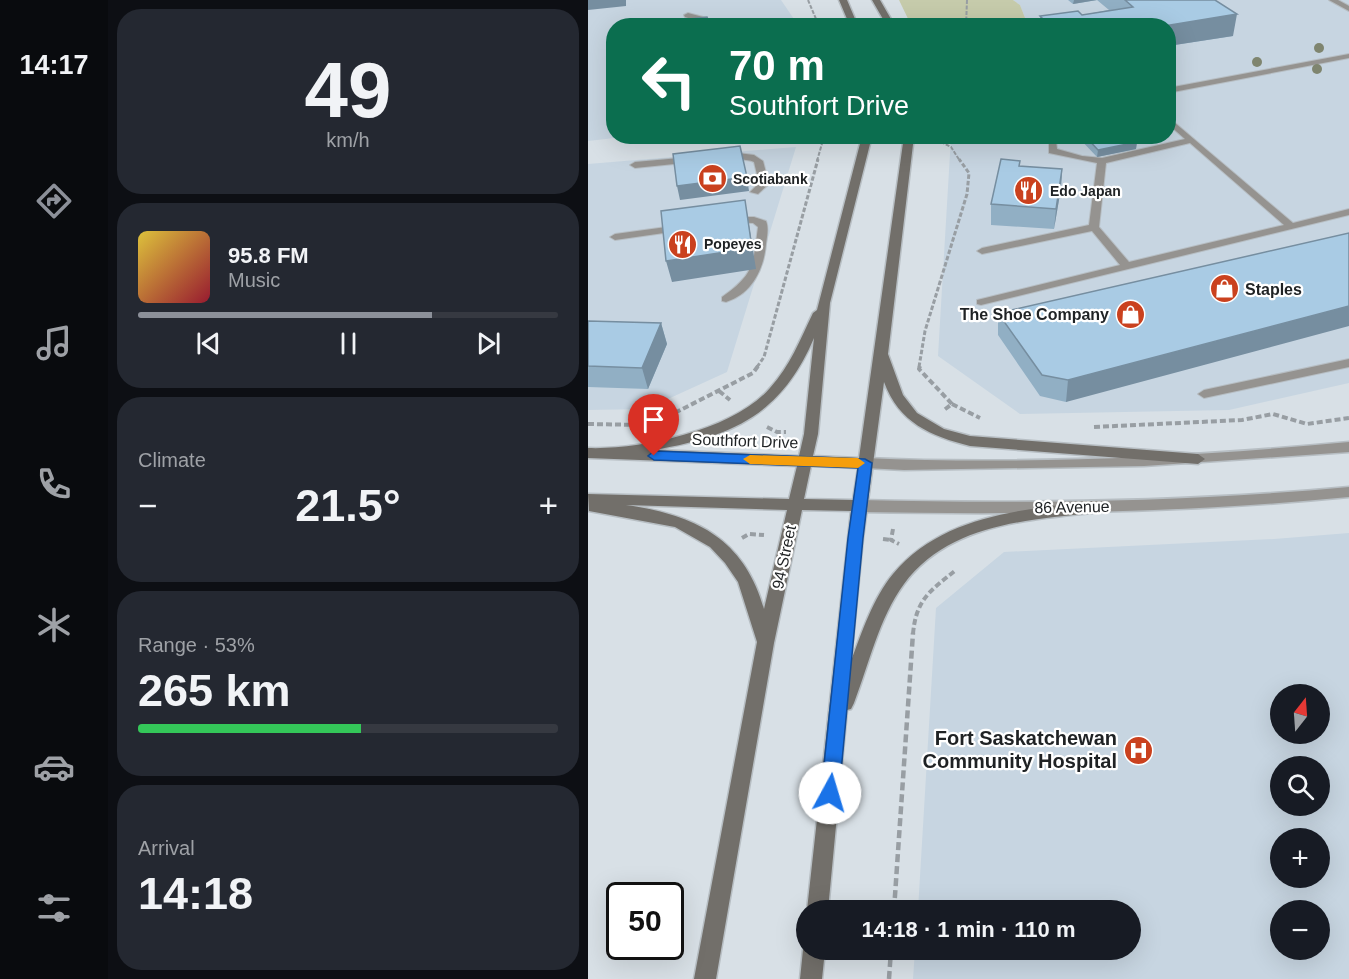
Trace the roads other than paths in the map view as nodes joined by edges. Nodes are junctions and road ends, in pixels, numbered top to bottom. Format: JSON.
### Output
{"nodes":[{"id":1,"x":843,"y":0,"type":"edge"},
{"id":2,"x":876,"y":0,"type":"edge"},
{"id":3,"x":1333,"y":0,"type":"edge"},
{"id":4,"x":1349,"y":9,"type":"edge"},
{"id":5,"x":688,"y":15,"type":"dead end"},
{"id":6,"x":698,"y":18,"type":"edge"},
{"id":7,"x":851,"y":18,"type":"edge"},
{"id":8,"x":886,"y":18,"type":"edge"},
{"id":9,"x":1349,"y":56,"type":"edge"},
{"id":10,"x":1176,"y":89,"type":"edge"},
{"id":11,"x":1176,"y":126,"type":"edge"},
{"id":12,"x":1192,"y":140,"type":"junction"},
{"id":13,"x":865,"y":144,"type":"edge"},
{"id":14,"x":908,"y":144,"type":"edge"},
{"id":15,"x":1052,"y":144,"type":"edge"},
{"id":16,"x":1175,"y":144,"type":"edge"},
{"id":17,"x":1176,"y":144,"type":"edge"},
{"id":18,"x":716,"y":158,"type":"edge"},
{"id":19,"x":704,"y":159,"type":"edge"},
{"id":20,"x":1102,"y":161,"type":"junction"},
{"id":21,"x":635,"y":165,"type":"dead end"},
{"id":22,"x":756,"y":192,"type":"dead end"},
{"id":23,"x":1349,"y":212,"type":"edge"},
{"id":24,"x":716,"y":223,"type":"edge"},
{"id":25,"x":693,"y":226,"type":"edge"},
{"id":26,"x":1291,"y":226,"type":"junction"},
{"id":27,"x":1094,"y":227,"type":"junction"},
{"id":28,"x":615,"y":237,"type":"dead end"},
{"id":29,"x":982,"y":250,"type":"dead end"},
{"id":30,"x":1126,"y":266,"type":"junction"},
{"id":31,"x":726,"y":299,"type":"dead end"},
{"id":32,"x":981,"y":302,"type":"dead end"},
{"id":33,"x":824,"y":303,"type":"junction"},
{"id":34,"x":882,"y":353,"type":"junction"},
{"id":35,"x":1349,"y":363,"type":"edge"},
{"id":36,"x":1204,"y":394,"type":"dead end"},
{"id":37,"x":1349,"y":447,"type":"edge"},
{"id":38,"x":588,"y":453,"type":"edge"},
{"id":39,"x":608,"y":454,"type":"junction"},
{"id":40,"x":1198,"y":459,"type":"junction"},
{"id":41,"x":804,"y":462,"type":"junction"},
{"id":42,"x":865,"y":463,"type":"junction"},
{"id":43,"x":1349,"y":492,"type":"edge"},
{"id":44,"x":588,"y":499,"type":"edge"},
{"id":45,"x":795,"y":504,"type":"junction"},
{"id":46,"x":588,"y":506,"type":"edge"},
{"id":47,"x":860,"y":506,"type":"junction"},
{"id":48,"x":1092,"y":507,"type":"junction"},
{"id":49,"x":765,"y":643,"type":"junction"},
{"id":50,"x":837,"y":723,"type":"junction"},
{"id":51,"x":819,"y":900,"type":"edge"},
{"id":52,"x":813,"y":960,"type":"edge"},
{"id":53,"x":705,"y":979,"type":"edge"},
{"id":54,"x":811,"y":979,"type":"edge"}],
"edges":[{"from":1,"to":7,"type":"main road"},
{"from":2,"to":8,"type":"main road"},
{"from":3,"to":4,"type":"lane"},
{"from":5,"to":6,"type":"lane"},
{"from":9,"to":10,"type":"lane"},
{"from":11,"to":12,"type":"lane"},
{"from":12,"to":17,"type":"lane"},
{"from":12,"to":26,"type":"lane"},
{"from":13,"to":33,"type":"main road","name":"94 Street"},
{"from":14,"to":34,"type":"main road"},
{"from":15,"to":20,"type":"lane"},
{"from":16,"to":20,"type":"lane"},
{"from":18,"to":22,"type":"lane"},
{"from":19,"to":21,"type":"lane"},
{"from":20,"to":27,"type":"lane"},
{"from":23,"to":26,"type":"lane"},
{"from":24,"to":31,"type":"lane"},
{"from":25,"to":28,"type":"lane"},
{"from":26,"to":30,"type":"lane"},
{"from":27,"to":29,"type":"lane"},
{"from":27,"to":30,"type":"lane"},
{"from":30,"to":32,"type":"lane"},
{"from":33,"to":39,"type":"main road"},
{"from":33,"to":41,"type":"main road","name":"94 Street"},
{"from":34,"to":40,"type":"main road"},
{"from":34,"to":42,"type":"main road"},
{"from":35,"to":36,"type":"lane"},
{"from":37,"to":40,"type":"street"},
{"from":38,"to":39,"type":"main road","name":"Southfort Drive"},
{"from":39,"to":41,"type":"main road","name":"Southfort Drive"},
{"from":40,"to":42,"type":"street"},
{"from":41,"to":42,"type":"main road","name":"Southfort Drive"},
{"from":41,"to":45,"type":"main road","name":"94 Street"},
{"from":42,"to":47,"type":"main road"},
{"from":43,"to":48,"type":"street","name":"86 Avenue"},
{"from":44,"to":45,"type":"main road"},
{"from":45,"to":47,"type":"main road","name":"86 Avenue"},
{"from":45,"to":49,"type":"main road","name":"94 Street"},
{"from":46,"to":49,"type":"main road"},
{"from":47,"to":48,"type":"street","name":"86 Avenue"},
{"from":47,"to":50,"type":"main road"},
{"from":48,"to":50,"type":"main road"},
{"from":49,"to":53,"type":"main road","name":"94 Street"},
{"from":50,"to":51,"type":"main road"},
{"from":52,"to":54,"type":"main road"}]}
